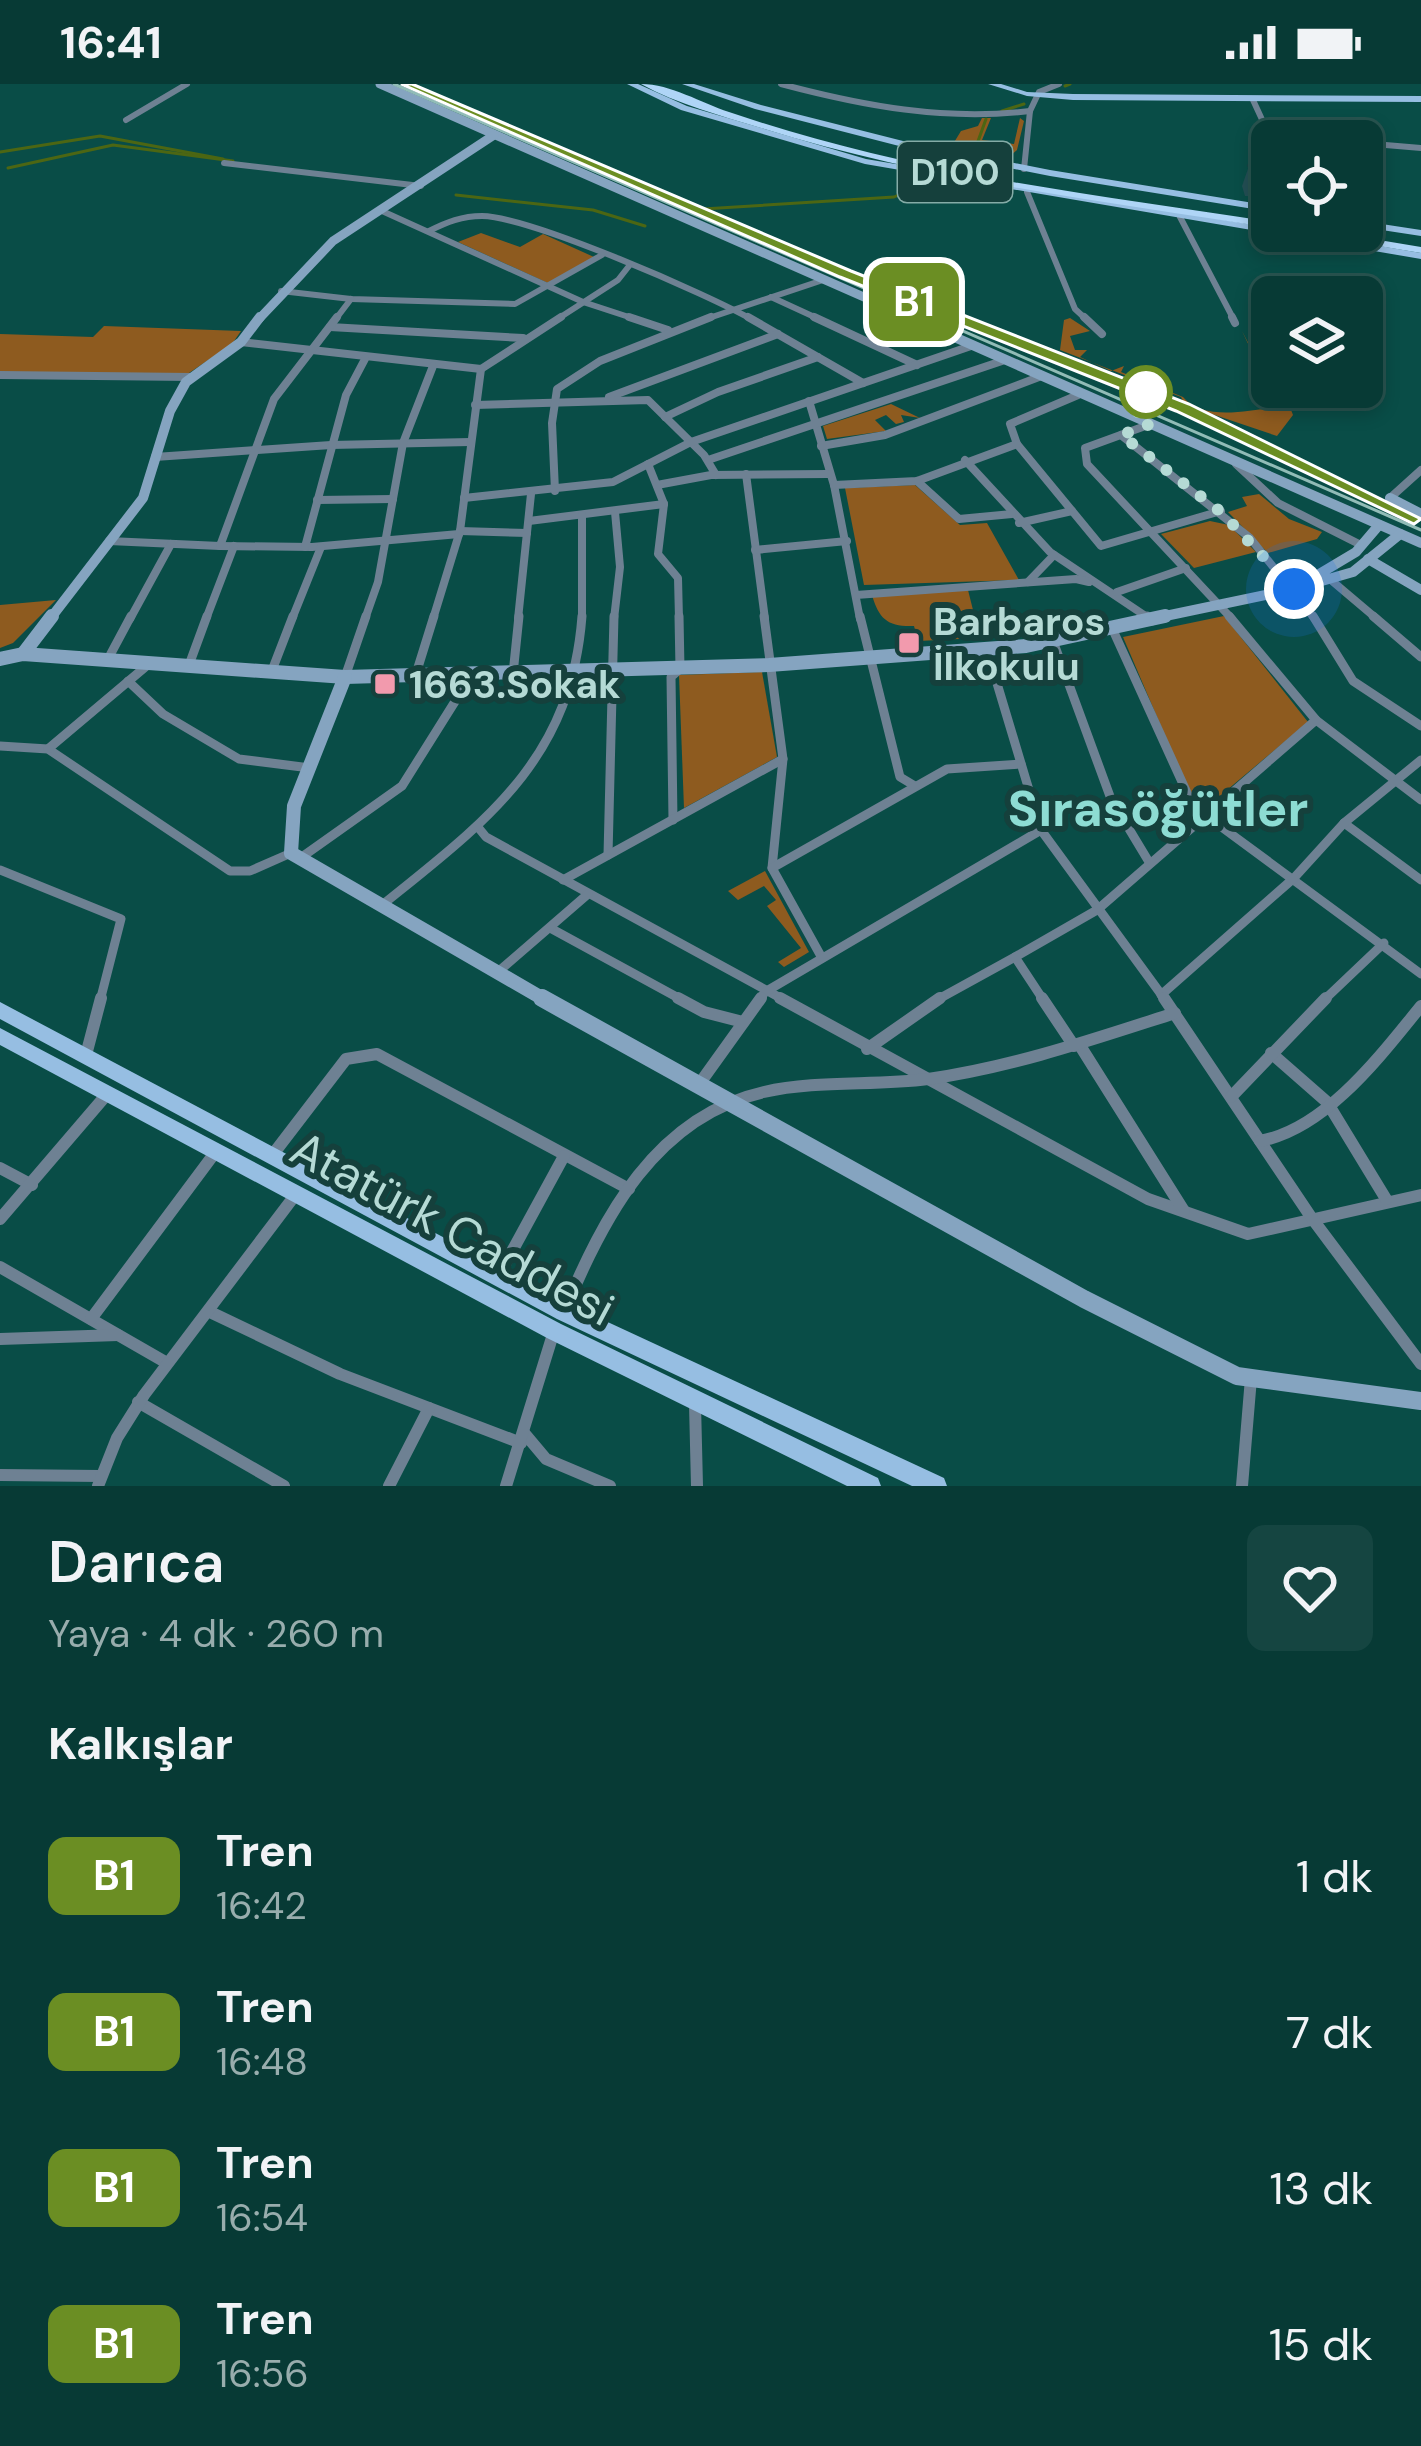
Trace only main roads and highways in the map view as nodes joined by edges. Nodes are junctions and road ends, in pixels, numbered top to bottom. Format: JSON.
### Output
{"nodes":[{"id":1,"x":631,"y":84,"type":"edge"},
{"id":2,"x":646,"y":84,"type":"edge"},
{"id":3,"x":670,"y":84,"type":"edge"},
{"id":4,"x":686,"y":84,"type":"edge"},
{"id":5,"x":992,"y":84,"type":"edge"},
{"id":6,"x":1004,"y":84,"type":"edge"},
{"id":7,"x":1039,"y":93,"type":"junction"},
{"id":8,"x":1421,"y":97,"type":"edge"},
{"id":9,"x":1251,"y":208,"type":"edge"},
{"id":10,"x":1251,"y":208,"type":"edge"},
{"id":11,"x":1251,"y":223,"type":"edge"},
{"id":12,"x":1383,"y":230,"type":"edge"},
{"id":13,"x":1421,"y":236,"type":"edge"},
{"id":14,"x":1383,"y":246,"type":"edge"},
{"id":15,"x":1421,"y":253,"type":"edge"},
{"id":16,"x":0,"y":1010,"type":"edge"},
{"id":17,"x":0,"y":1036,"type":"edge"},
{"id":18,"x":832,"y":1477,"type":"edge"},
{"id":19,"x":870,"y":1486,"type":"edge"},
{"id":20,"x":936,"y":1486,"type":"edge"}],
"edges":[{"from":1,"to":15,"type":"main road"},
{"from":2,"to":11,"type":"highway","number":"D100"},
{"from":3,"to":9,"type":"highway","number":"D100"},
{"from":4,"to":10,"type":"main road"},
{"from":5,"to":7,"type":"main road"},
{"from":6,"to":7,"type":"main road"},
{"from":7,"to":8,"type":"main road"},
{"from":7,"to":8,"type":"main road"},
{"from":12,"to":13,"type":"highway"},
{"from":14,"to":15,"type":"highway"},
{"from":16,"to":20,"type":"main road"},
{"from":17,"to":18,"type":"main road","name":"Atatürk Caddesi"},
{"from":18,"to":19,"type":"main road","name":"Atatürk Caddesi"}]}
